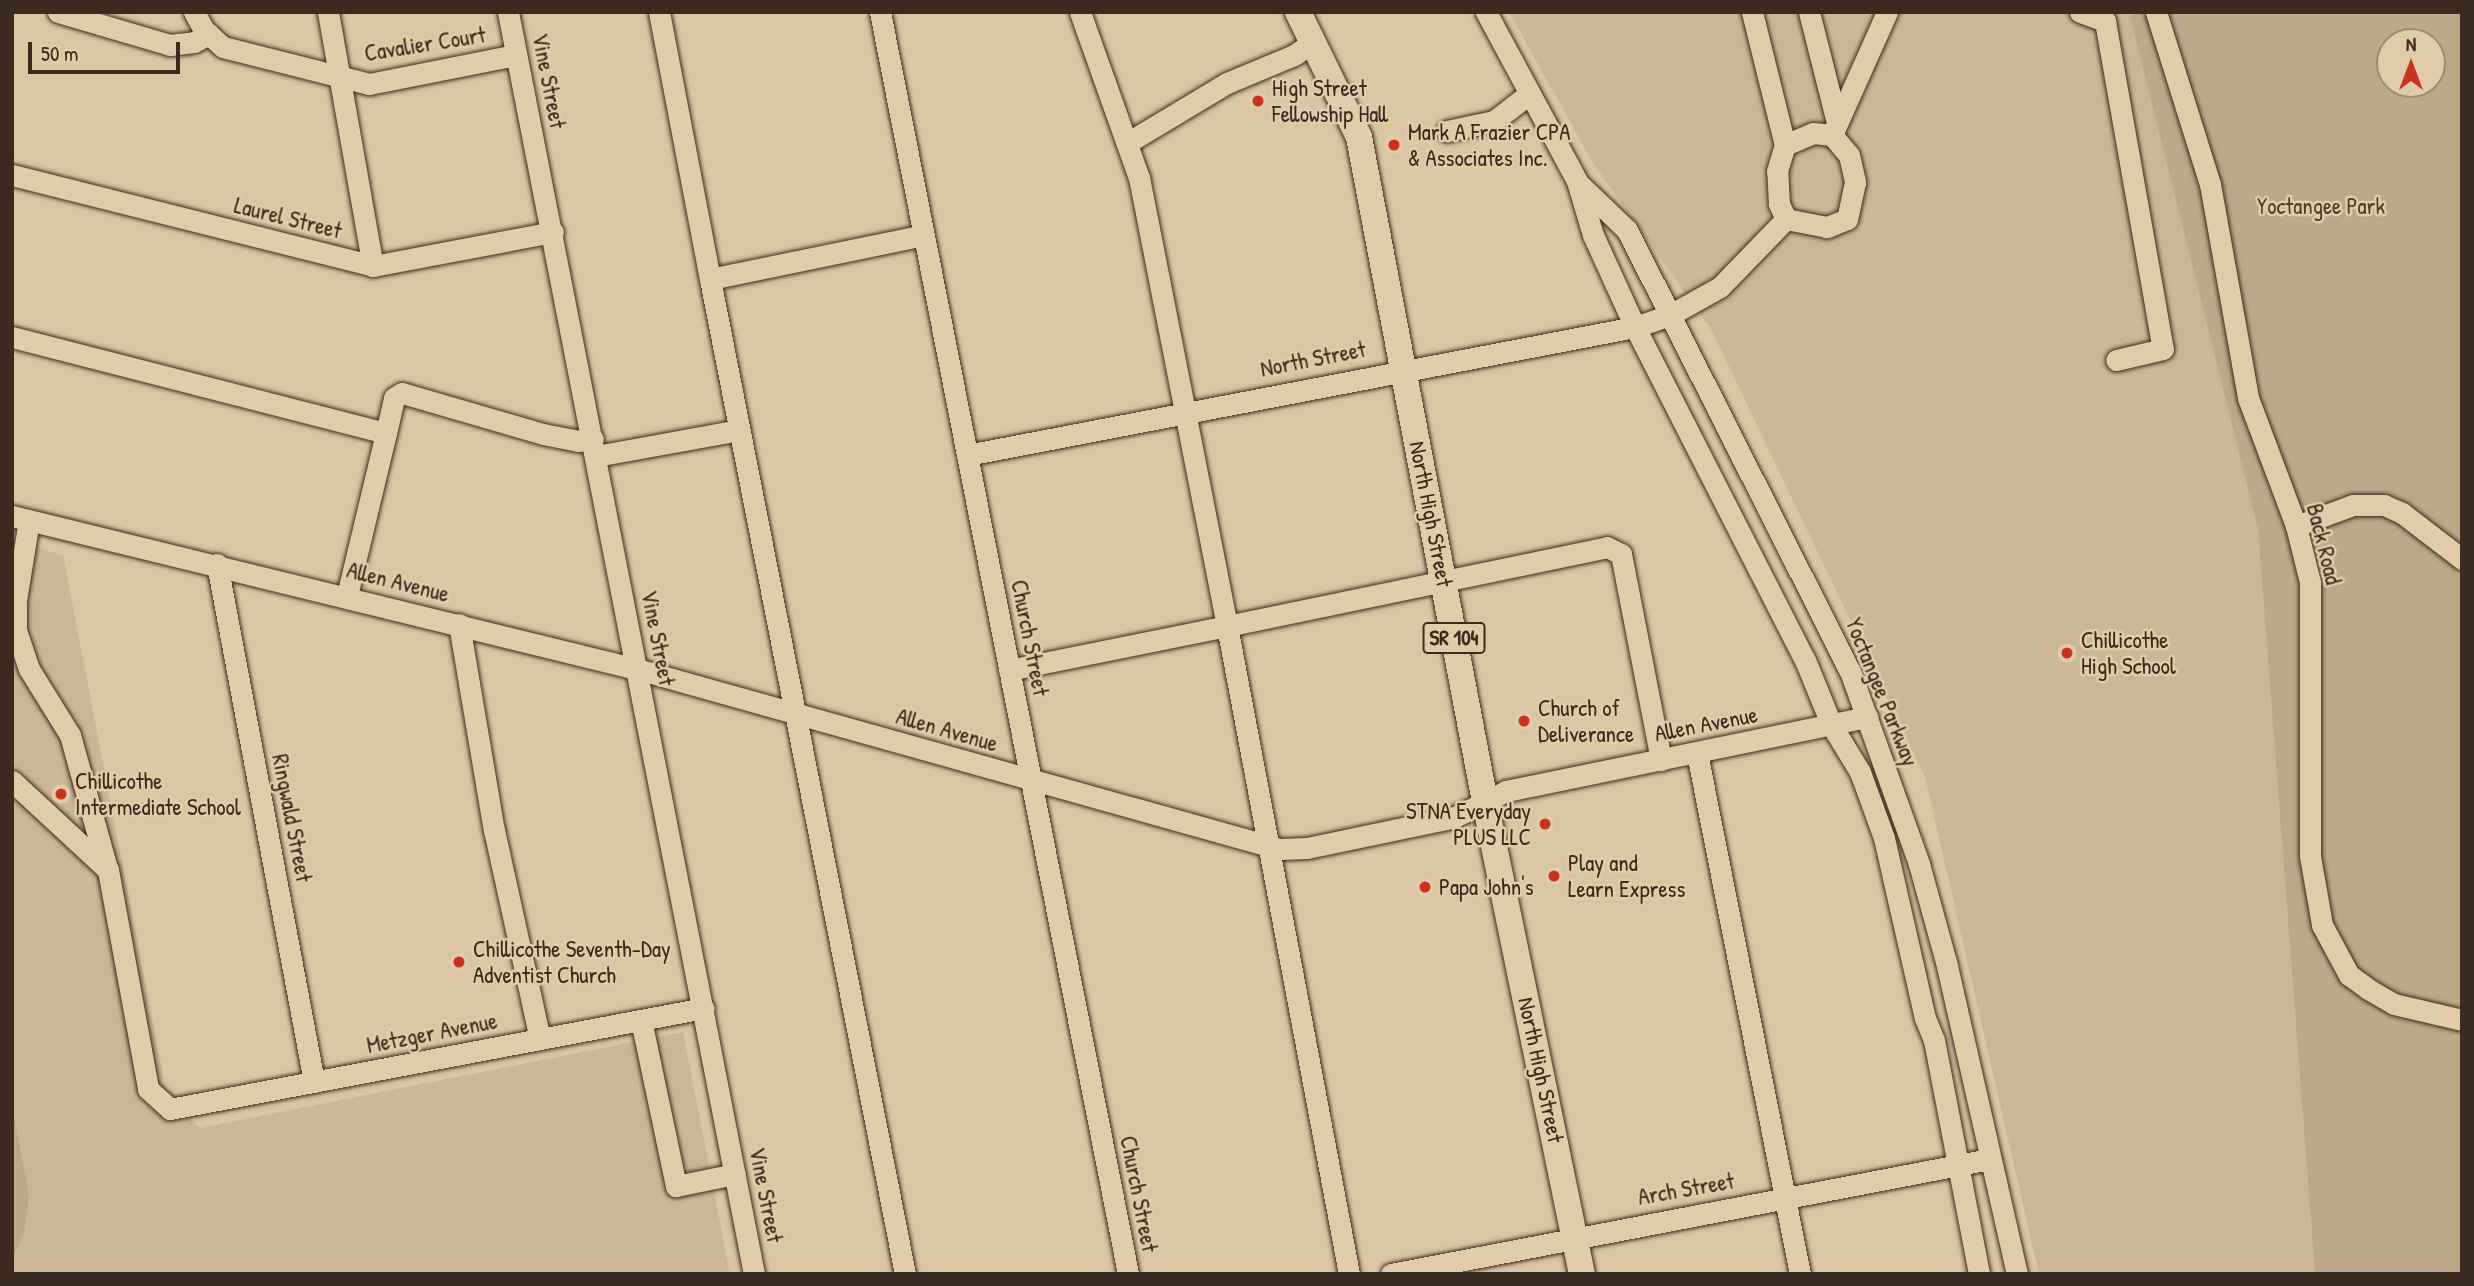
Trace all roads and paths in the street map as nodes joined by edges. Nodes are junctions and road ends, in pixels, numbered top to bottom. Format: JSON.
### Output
{"nodes":[{"id":1,"x":58,"y":12,"type":"edge"},
{"id":2,"x":194,"y":12,"type":"edge"},
{"id":3,"x":328,"y":12,"type":"edge"},
{"id":4,"x":508,"y":12,"type":"edge"},
{"id":5,"x":659,"y":12,"type":"edge"},
{"id":6,"x":880,"y":12,"type":"edge"},
{"id":7,"x":1080,"y":12,"type":"edge"},
{"id":8,"x":1298,"y":12,"type":"edge"},
{"id":9,"x":1486,"y":12,"type":"edge"},
{"id":10,"x":1752,"y":12,"type":"edge"},
{"id":11,"x":1809,"y":12,"type":"edge"},
{"id":12,"x":1887,"y":12,"type":"edge"},
{"id":13,"x":2080,"y":12,"type":"edge"},
{"id":14,"x":2156,"y":12,"type":"edge"},
{"id":15,"x":208,"y":34,"type":"junction"},
{"id":16,"x":1313,"y":41,"type":"junction"},
{"id":17,"x":516,"y":55,"type":"junction"},
{"id":18,"x":340,"y":78,"type":"junction"},
{"id":19,"x":1529,"y":94,"type":"junction"},
{"id":20,"x":1834,"y":127,"type":"junction"},
{"id":21,"x":1447,"y":131,"type":"dead end"},
{"id":22,"x":1127,"y":144,"type":"junction"},
{"id":23,"x":1785,"y":145,"type":"junction"},
{"id":24,"x":12,"y":175,"type":"edge"},
{"id":25,"x":1577,"y":181,"type":"junction"},
{"id":26,"x":1786,"y":219,"type":"junction"},
{"id":27,"x":553,"y":232,"type":"junction"},
{"id":28,"x":924,"y":234,"type":"junction"},
{"id":29,"x":373,"y":266,"type":"junction"},
{"id":30,"x":710,"y":279,"type":"junction"},
{"id":31,"x":1670,"y":315,"type":"junction"},
{"id":32,"x":1635,"y":327,"type":"junction"},
{"id":33,"x":12,"y":337,"type":"edge"},
{"id":34,"x":2116,"y":360,"type":"dead end"},
{"id":35,"x":1404,"y":368,"type":"junction"},
{"id":36,"x":1183,"y":412,"type":"junction"},
{"id":37,"x":739,"y":430,"type":"junction"},
{"id":38,"x":386,"y":433,"type":"junction"},
{"id":39,"x":594,"y":447,"type":"junction"},
{"id":40,"x":967,"y":454,"type":"junction"},
{"id":41,"x":21,"y":518,"type":"edge"},
{"id":42,"x":2296,"y":526,"type":"junction"},
{"id":43,"x":2462,"y":559,"type":"edge"},
{"id":44,"x":217,"y":564,"type":"junction"},
{"id":45,"x":1444,"y":583,"type":"junction"},
{"id":46,"x":347,"y":596,"type":"junction"},
{"id":47,"x":459,"y":624,"type":"junction"},
{"id":48,"x":1227,"y":626,"type":"junction"},
{"id":49,"x":637,"y":669,"type":"junction"},
{"id":50,"x":1009,"y":670,"type":"junction"},
{"id":51,"x":792,"y":713,"type":"junction"},
{"id":52,"x":1867,"y":717,"type":"junction"},
{"id":53,"x":1832,"y":726,"type":"junction"},
{"id":54,"x":1696,"y":753,"type":"junction"},
{"id":55,"x":1661,"y":760,"type":"junction"},
{"id":56,"x":12,"y":781,"type":"edge"},
{"id":57,"x":1030,"y":781,"type":"junction"},
{"id":58,"x":1485,"y":802,"type":"junction"},
{"id":59,"x":1267,"y":846,"type":"junction"},
{"id":60,"x":108,"y":870,"type":"junction"},
{"id":61,"x":704,"y":1008,"type":"junction"},
{"id":62,"x":641,"y":1020,"type":"junction"},
{"id":63,"x":2462,"y":1020,"type":"edge"},
{"id":64,"x":540,"y":1039,"type":"junction"},
{"id":65,"x":314,"y":1082,"type":"junction"},
{"id":66,"x":1990,"y":1159,"type":"junction"},
{"id":67,"x":1958,"y":1166,"type":"junction"},
{"id":68,"x":735,"y":1174,"type":"junction"},
{"id":69,"x":1785,"y":1198,"type":"junction"},
{"id":70,"x":1575,"y":1236,"type":"junction"},
{"id":71,"x":754,"y":1274,"type":"edge"},
{"id":72,"x":905,"y":1274,"type":"edge"},
{"id":73,"x":1128,"y":1274,"type":"edge"},
{"id":74,"x":1349,"y":1274,"type":"edge"},
{"id":75,"x":1391,"y":1274,"type":"edge"},
{"id":76,"x":1582,"y":1274,"type":"edge"},
{"id":77,"x":1800,"y":1274,"type":"edge"},
{"id":78,"x":1979,"y":1274,"type":"edge"},
{"id":79,"x":2017,"y":1274,"type":"edge"}],
"edges":[{"from":1,"to":15,"type":"street"},
{"from":2,"to":15,"type":"street","name":"Cavalier Court"},
{"from":3,"to":18,"type":"street"},
{"from":4,"to":17,"type":"street","name":"Vine Street"},
{"from":5,"to":30,"type":"street"},
{"from":6,"to":28,"type":"street","name":"Church Street"},
{"from":7,"to":22,"type":"street"},
{"from":8,"to":16,"type":"main road","name":"North High Street","number":"SR 104"},
{"from":9,"to":19,"type":"street","name":"Yoctangee Parkway"},
{"from":10,"to":23,"type":"street"},
{"from":11,"to":20,"type":"street"},
{"from":12,"to":20,"type":"street"},
{"from":13,"to":34,"type":"street"},
{"from":14,"to":42,"type":"street","name":"Back Road"},
{"from":15,"to":18,"type":"street","name":"Cavalier Court"},
{"from":16,"to":22,"type":"street"},
{"from":16,"to":35,"type":"main road","name":"North High Street","number":"SR 104"},
{"from":17,"to":18,"type":"street","name":"Cavalier Court"},
{"from":17,"to":27,"type":"street","name":"Vine Street"},
{"from":18,"to":29,"type":"street"},
{"from":19,"to":21,"type":"street"},
{"from":19,"to":25,"type":"street","name":"Yoctangee Parkway"},
{"from":20,"to":23,"type":"street"},
{"from":20,"to":26,"type":"street"},
{"from":22,"to":36,"type":"street"},
{"from":23,"to":26,"type":"street"},
{"from":24,"to":29,"type":"street","name":"Laurel Street"},
{"from":25,"to":31,"type":"street","name":"Yoctangee Parkway"},
{"from":25,"to":32,"type":"street","name":"Yoctangee Parkway"},
{"from":26,"to":31,"type":"street","name":"North Street"},
{"from":27,"to":29,"type":"street","name":"Laurel Street"},
{"from":27,"to":39,"type":"street","name":"Vine Street"},
{"from":28,"to":30,"type":"street"},
{"from":28,"to":40,"type":"street","name":"Church Street"},
{"from":30,"to":37,"type":"street"},
{"from":31,"to":32,"type":"street","name":"North Street"},
{"from":31,"to":52,"type":"street","name":"Yoctangee Parkway"},
{"from":32,"to":35,"type":"street","name":"North Street"},
{"from":32,"to":53,"type":"street","name":"Yoctangee Parkway"},
{"from":33,"to":38,"type":"street"},
{"from":35,"to":36,"type":"street","name":"North Street"},
{"from":35,"to":45,"type":"main road","name":"North High Street","number":"SR 104"},
{"from":36,"to":40,"type":"street","name":"North Street"},
{"from":36,"to":48,"type":"street"},
{"from":37,"to":39,"type":"street"},
{"from":37,"to":51,"type":"street"},
{"from":38,"to":39,"type":"street"},
{"from":38,"to":46,"type":"street"},
{"from":39,"to":49,"type":"street","name":"Vine Street"},
{"from":40,"to":50,"type":"street","name":"Church Street"},
{"from":41,"to":44,"type":"street","name":"Allen Avenue"},
{"from":41,"to":60,"type":"street"},
{"from":42,"to":43,"type":"street"},
{"from":42,"to":63,"type":"street","name":"Back Road"},
{"from":44,"to":46,"type":"street","name":"Allen Avenue"},
{"from":44,"to":65,"type":"street","name":"Ringwald Street"},
{"from":45,"to":48,"type":"street"},
{"from":45,"to":55,"type":"street"},
{"from":45,"to":58,"type":"main road","name":"North High Street","number":"SR 104"},
{"from":46,"to":47,"type":"street","name":"Allen Avenue"},
{"from":47,"to":49,"type":"street","name":"Allen Avenue"},
{"from":47,"to":64,"type":"street"},
{"from":48,"to":50,"type":"street"},
{"from":48,"to":59,"type":"street"},
{"from":49,"to":51,"type":"street","name":"Allen Avenue"},
{"from":49,"to":61,"type":"street","name":"Vine Street"},
{"from":50,"to":57,"type":"street","name":"Church Street"},
{"from":51,"to":57,"type":"street","name":"Allen Avenue"},
{"from":51,"to":72,"type":"street"},
{"from":52,"to":53,"type":"street","name":"Allen Avenue"},
{"from":52,"to":66,"type":"street","name":"Yoctangee Parkway"},
{"from":53,"to":54,"type":"street","name":"Allen Avenue"},
{"from":53,"to":67,"type":"street","name":"Yoctangee Parkway"},
{"from":54,"to":55,"type":"street","name":"Allen Avenue"},
{"from":54,"to":69,"type":"street"},
{"from":55,"to":58,"type":"street","name":"Allen Avenue"},
{"from":56,"to":60,"type":"street"},
{"from":57,"to":59,"type":"street","name":"Allen Avenue"},
{"from":57,"to":73,"type":"street","name":"Church Street"},
{"from":58,"to":59,"type":"street","name":"Allen Avenue"},
{"from":58,"to":70,"type":"main road","name":"North High Street","number":"SR 104"},
{"from":59,"to":74,"type":"street"},
{"from":60,"to":65,"type":"street","name":"Metzger Avenue"},
{"from":61,"to":62,"type":"street","name":"Metzger Avenue"},
{"from":61,"to":68,"type":"street","name":"Vine Street"},
{"from":62,"to":64,"type":"street","name":"Metzger Avenue"},
{"from":62,"to":68,"type":"street"},
{"from":64,"to":65,"type":"street","name":"Metzger Avenue"},
{"from":66,"to":67,"type":"street","name":"Arch Street"},
{"from":66,"to":79,"type":"street","name":"Yoctangee Parkway"},
{"from":67,"to":69,"type":"street","name":"Arch Street"},
{"from":67,"to":78,"type":"street","name":"Yoctangee Parkway"},
{"from":68,"to":71,"type":"street","name":"Vine Street"},
{"from":69,"to":70,"type":"street","name":"Arch Street"},
{"from":69,"to":77,"type":"street"},
{"from":70,"to":75,"type":"street","name":"Arch Street"},
{"from":70,"to":76,"type":"main road","name":"North High Street","number":"SR 104"}]}
